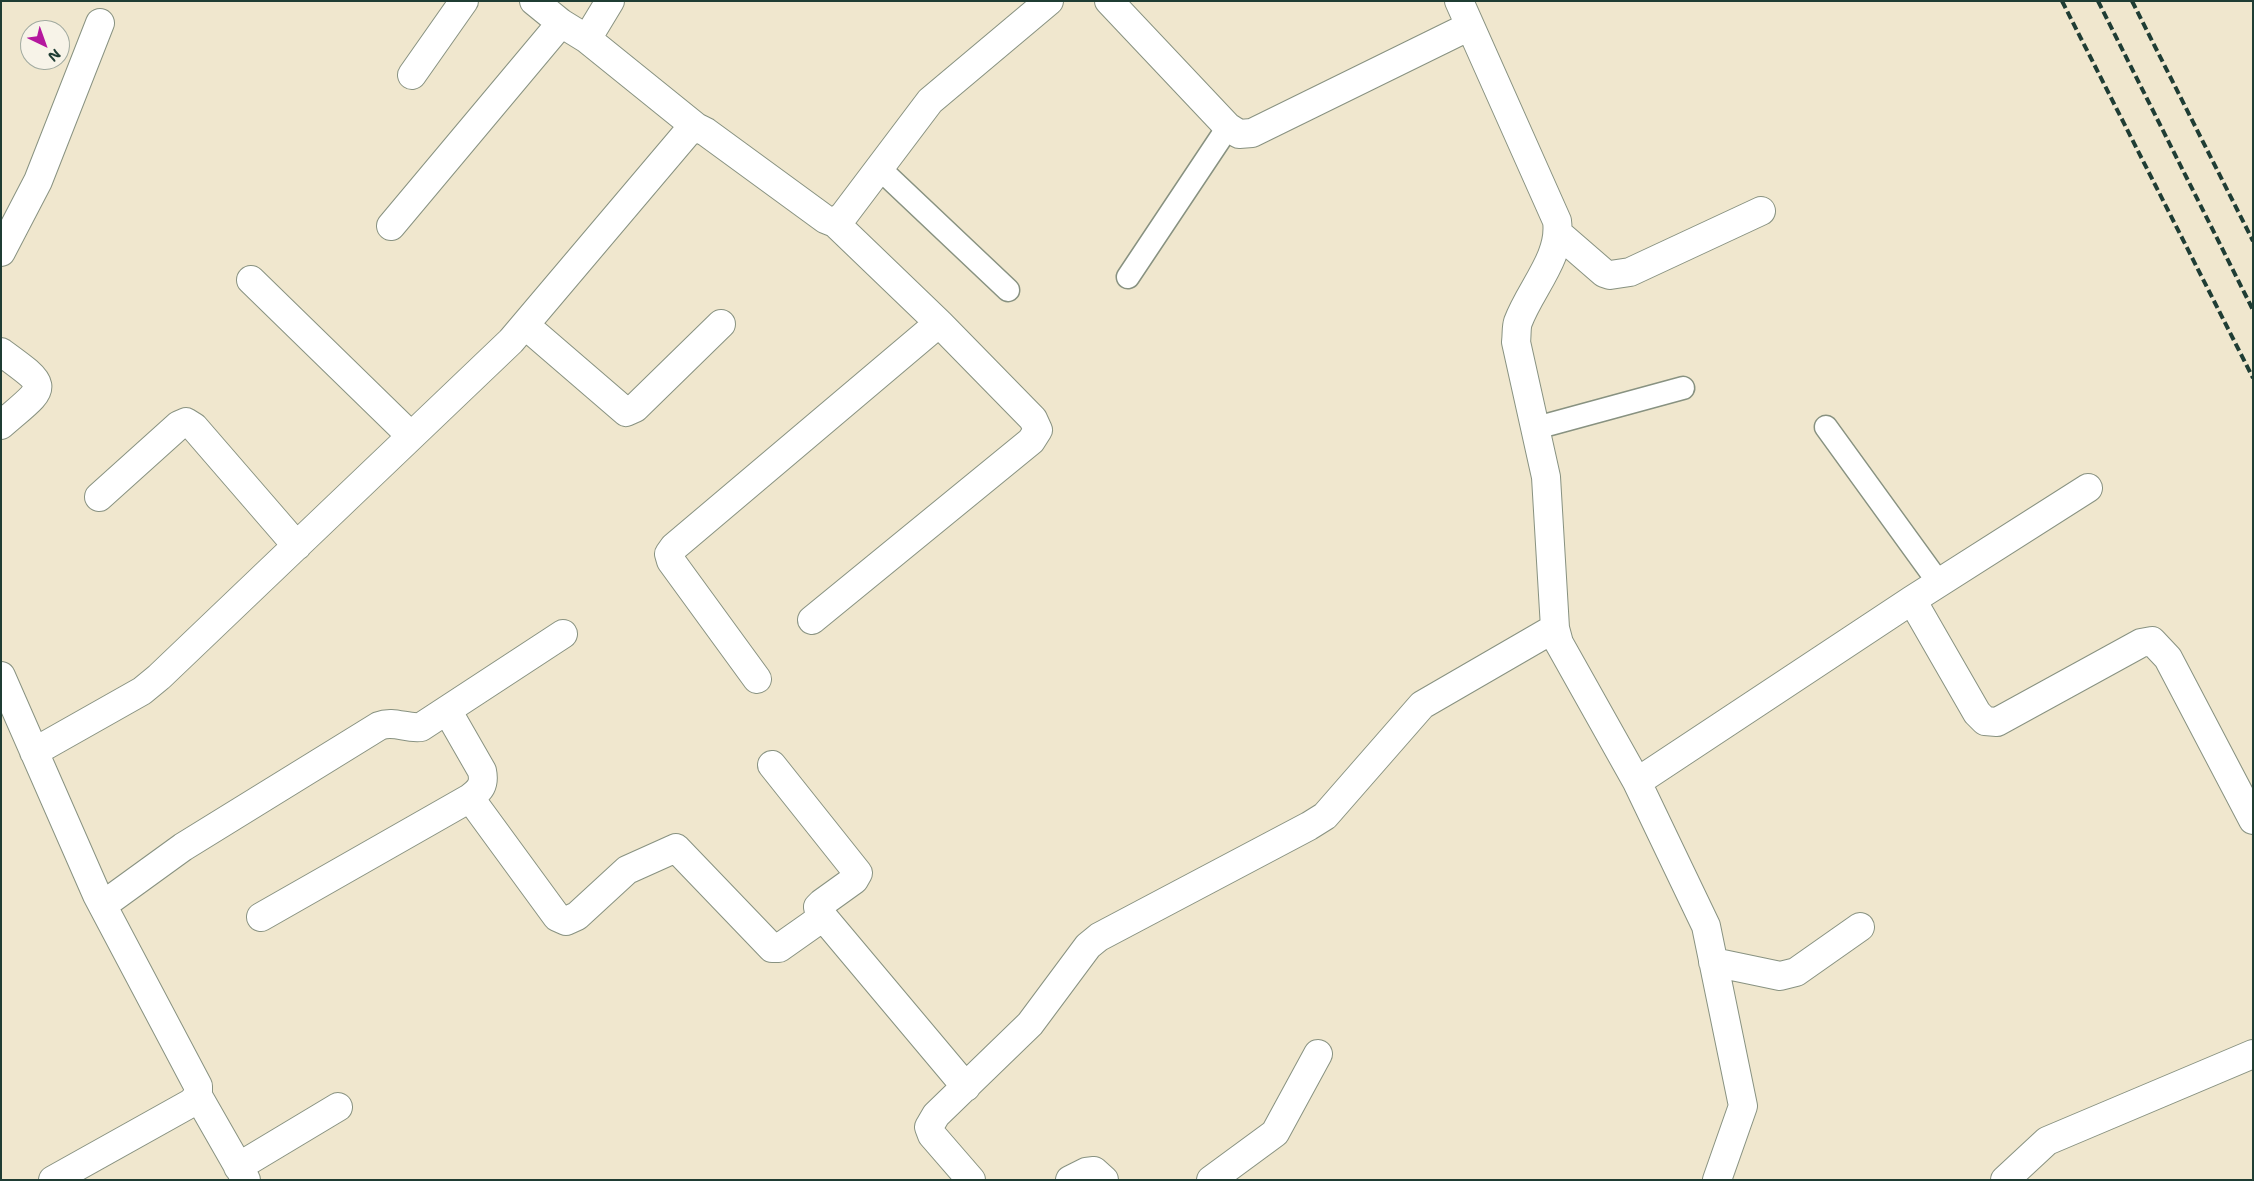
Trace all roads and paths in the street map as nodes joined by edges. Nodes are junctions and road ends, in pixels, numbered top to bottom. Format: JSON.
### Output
{"nodes":[{"id":1,"x":464,"y":1,"type":"edge"},
{"id":2,"x":534,"y":1,"type":"edge"},
{"id":3,"x":610,"y":1,"type":"edge"},
{"id":4,"x":1049,"y":1,"type":"edge"},
{"id":5,"x":1109,"y":1,"type":"edge"},
{"id":6,"x":1459,"y":1,"type":"edge"},
{"id":7,"x":100,"y":23,"type":"dead end"},
{"id":8,"x":561,"y":23,"type":"junction"},
{"id":9,"x":1470,"y":26,"type":"junction"},
{"id":10,"x":587,"y":39,"type":"junction"},
{"id":11,"x":412,"y":75,"type":"dead end"},
{"id":12,"x":696,"y":127,"type":"junction"},
{"id":13,"x":1228,"y":127,"type":"junction"},
{"id":14,"x":879,"y":168,"type":"junction"},
{"id":15,"x":1761,"y":211,"type":"dead end"},
{"id":16,"x":835,"y":222,"type":"junction"},
{"id":17,"x":391,"y":226,"type":"dead end"},
{"id":18,"x":1559,"y":234,"type":"junction"},
{"id":19,"x":1,"y":252,"type":"edge"},
{"id":20,"x":1128,"y":277,"type":"dead end"},
{"id":21,"x":251,"y":280,"type":"dead end"},
{"id":22,"x":1008,"y":290,"type":"dead end"},
{"id":23,"x":940,"y":322,"type":"junction"},
{"id":24,"x":721,"y":324,"type":"dead end"},
{"id":25,"x":525,"y":325,"type":"junction"},
{"id":26,"x":1,"y":352,"type":"edge"},
{"id":27,"x":1684,"y":388,"type":"dead end"},
{"id":28,"x":1,"y":425,"type":"edge"},
{"id":29,"x":1826,"y":426,"type":"dead end"},
{"id":30,"x":1536,"y":428,"type":"junction"},
{"id":31,"x":411,"y":436,"type":"junction"},
{"id":32,"x":2088,"y":488,"type":"dead end"},
{"id":33,"x":99,"y":497,"type":"dead end"},
{"id":34,"x":297,"y":546,"type":"junction"},
{"id":35,"x":1939,"y":583,"type":"junction"},
{"id":36,"x":1912,"y":600,"type":"junction"},
{"id":37,"x":812,"y":620,"type":"dead end"},
{"id":38,"x":1556,"y":628,"type":"junction"},
{"id":39,"x":562,"y":634,"type":"dead end"},
{"id":40,"x":1,"y":676,"type":"edge"},
{"id":41,"x":757,"y":679,"type":"dead end"},
{"id":42,"x":447,"y":710,"type":"junction"},
{"id":43,"x":34,"y":752,"type":"junction"},
{"id":44,"x":772,"y":765,"type":"dead end"},
{"id":45,"x":1637,"y":782,"type":"junction"},
{"id":46,"x":470,"y":798,"type":"junction"},
{"id":47,"x":2253,"y":820,"type":"edge"},
{"id":48,"x":103,"y":905,"type":"junction"},
{"id":49,"x":261,"y":917,"type":"dead end"},
{"id":50,"x":823,"y":917,"type":"junction"},
{"id":51,"x":1860,"y":927,"type":"dead end"},
{"id":52,"x":1714,"y":962,"type":"junction"},
{"id":53,"x":1318,"y":1054,"type":"dead end"},
{"id":54,"x":2253,"y":1054,"type":"edge"},
{"id":55,"x":966,"y":1087,"type":"junction"},
{"id":56,"x":198,"y":1096,"type":"junction"},
{"id":57,"x":338,"y":1107,"type":"dead end"},
{"id":58,"x":242,"y":1173,"type":"edge"},
{"id":59,"x":53,"y":1180,"type":"edge"},
{"id":60,"x":971,"y":1180,"type":"edge"},
{"id":61,"x":1070,"y":1180,"type":"edge"},
{"id":62,"x":1104,"y":1180,"type":"edge"},
{"id":63,"x":1211,"y":1180,"type":"edge"},
{"id":64,"x":1717,"y":1180,"type":"edge"},
{"id":65,"x":2005,"y":1180,"type":"edge"}],
"edges":[{"from":1,"to":11,"type":"street"},
{"from":2,"to":8,"type":"street"},
{"from":3,"to":10,"type":"street"},
{"from":4,"to":14,"type":"street"},
{"from":5,"to":13,"type":"street"},
{"from":6,"to":9,"type":"street"},
{"from":7,"to":19,"type":"street"},
{"from":8,"to":10,"type":"street"},
{"from":8,"to":17,"type":"street"},
{"from":9,"to":13,"type":"street"},
{"from":9,"to":18,"type":"street"},
{"from":10,"to":12,"type":"street"},
{"from":12,"to":16,"type":"street"},
{"from":12,"to":25,"type":"street"},
{"from":13,"to":20,"type":"lane"},
{"from":14,"to":16,"type":"street"},
{"from":14,"to":22,"type":"lane"},
{"from":15,"to":18,"type":"street"},
{"from":16,"to":23,"type":"street"},
{"from":18,"to":30,"type":"street"},
{"from":21,"to":31,"type":"street"},
{"from":23,"to":37,"type":"street"},
{"from":23,"to":41,"type":"street"},
{"from":24,"to":25,"type":"street"},
{"from":25,"to":31,"type":"street"},
{"from":26,"to":28,"type":"street"},
{"from":27,"to":30,"type":"lane"},
{"from":29,"to":35,"type":"lane"},
{"from":30,"to":38,"type":"street"},
{"from":31,"to":34,"type":"street"},
{"from":32,"to":35,"type":"street"},
{"from":33,"to":34,"type":"street"},
{"from":34,"to":43,"type":"street"},
{"from":35,"to":36,"type":"street"},
{"from":36,"to":45,"type":"street"},
{"from":36,"to":47,"type":"street"},
{"from":38,"to":45,"type":"street"},
{"from":38,"to":55,"type":"street"},
{"from":39,"to":42,"type":"street"},
{"from":40,"to":43,"type":"street"},
{"from":42,"to":46,"type":"street"},
{"from":42,"to":48,"type":"street"},
{"from":43,"to":48,"type":"street"},
{"from":44,"to":50,"type":"street"},
{"from":45,"to":52,"type":"street"},
{"from":46,"to":49,"type":"street"},
{"from":46,"to":50,"type":"street"},
{"from":48,"to":56,"type":"street"},
{"from":50,"to":55,"type":"street"},
{"from":51,"to":52,"type":"street"},
{"from":52,"to":64,"type":"street"},
{"from":53,"to":63,"type":"street"},
{"from":54,"to":65,"type":"street"},
{"from":55,"to":60,"type":"street"},
{"from":56,"to":58,"type":"street"},
{"from":56,"to":59,"type":"street"},
{"from":57,"to":58,"type":"street"},
{"from":61,"to":62,"type":"street"}]}
